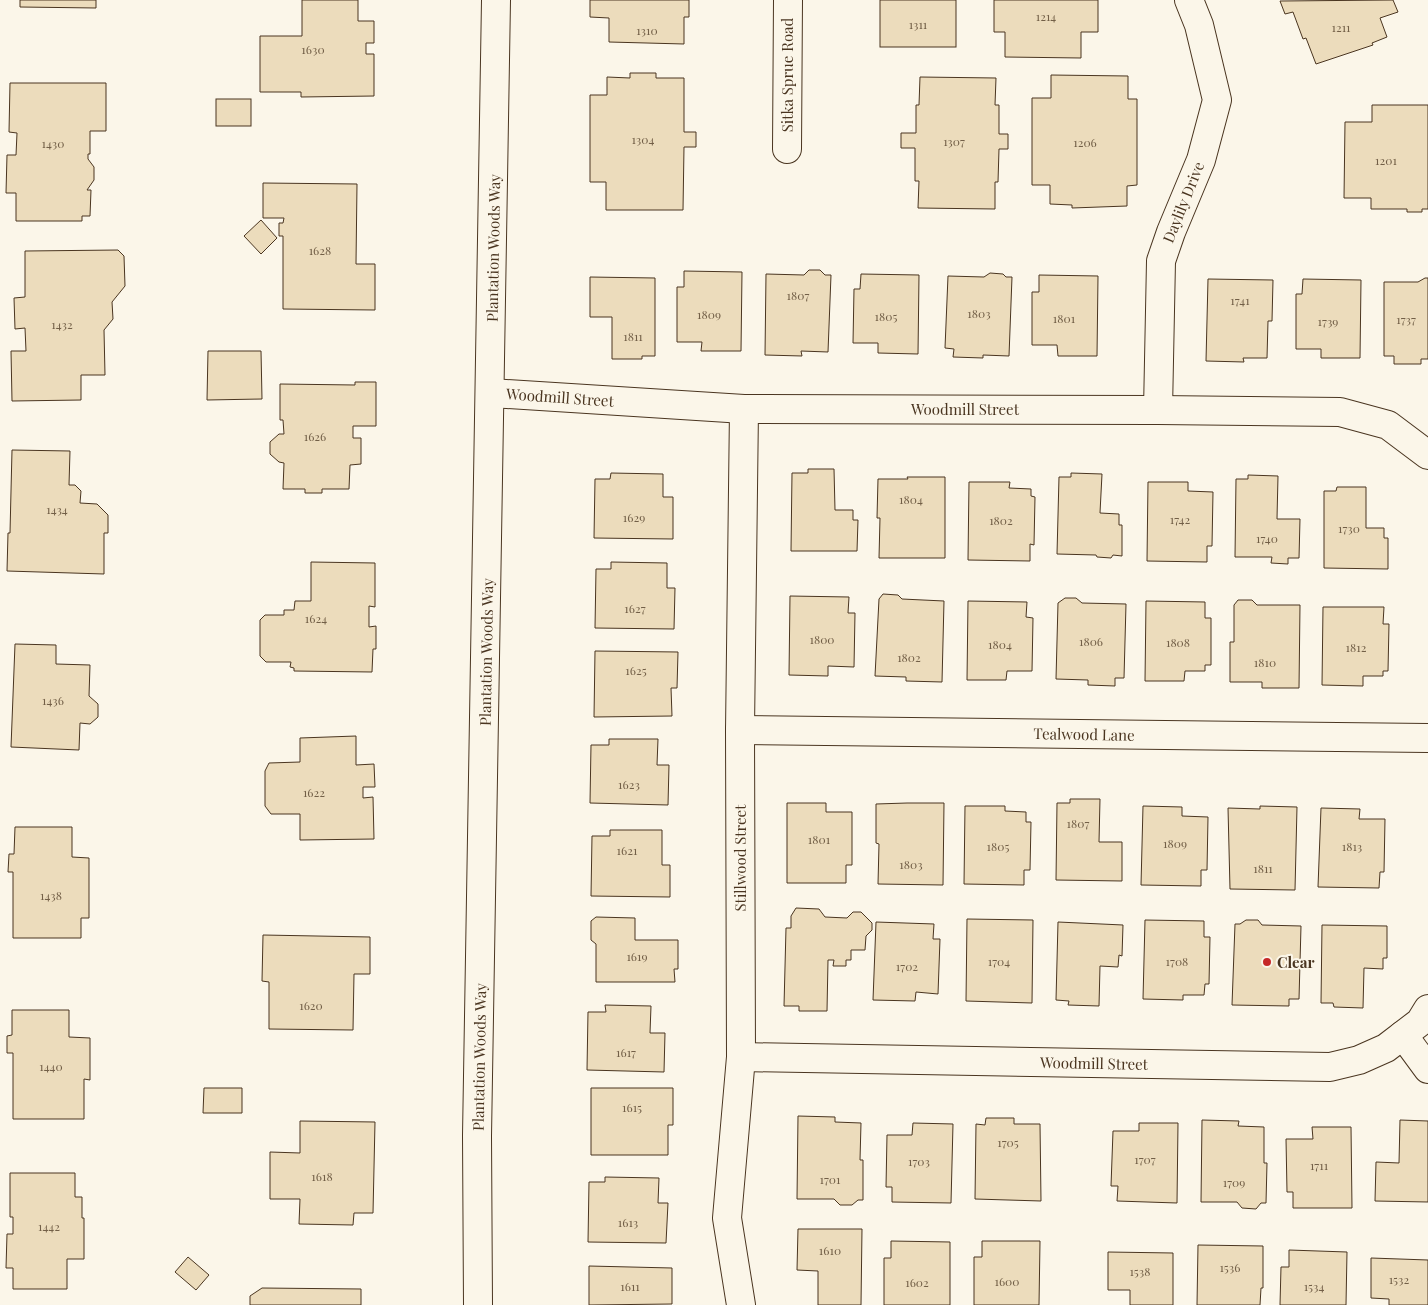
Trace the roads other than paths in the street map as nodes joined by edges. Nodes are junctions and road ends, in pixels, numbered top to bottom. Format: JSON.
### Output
{"nodes":[{"id":1,"x":496,"y":0,"type":"edge"},
{"id":2,"x":788,"y":0,"type":"edge"},
{"id":3,"x":1189,"y":0,"type":"edge"},
{"id":4,"x":787,"y":150,"type":"dead end"},
{"id":5,"x":491,"y":393,"type":"junction"},
{"id":6,"x":744,"y":409,"type":"junction"},
{"id":7,"x":1158,"y":410,"type":"junction"},
{"id":8,"x":1428,"y":454,"type":"edge"},
{"id":9,"x":740,"y":730,"type":"junction"},
{"id":10,"x":1428,"y":738,"type":"edge"},
{"id":11,"x":1428,"y":1009,"type":"edge"},
{"id":12,"x":1403,"y":1034,"type":"junction"},
{"id":13,"x":741,"y":1057,"type":"junction"},
{"id":14,"x":1428,"y":1069,"type":"edge"},
{"id":15,"x":478,"y":1305,"type":"edge"},
{"id":16,"x":741,"y":1305,"type":"edge"}],
"edges":[{"from":1,"to":5,"type":"street","name":"Plantation Woods Way"},
{"from":2,"to":4,"type":"street","name":"Sitka Sprue Road"},
{"from":3,"to":7,"type":"street","name":"Daylily Drive"},
{"from":5,"to":6,"type":"street","name":"Woodmill Street"},
{"from":5,"to":15,"type":"street","name":"Plantation Woods Way"},
{"from":6,"to":7,"type":"street","name":"Woodmill Street"},
{"from":6,"to":9,"type":"street","name":"Stillwood Street"},
{"from":7,"to":8,"type":"street","name":"Woodmill Street"},
{"from":9,"to":10,"type":"street","name":"Tealwood Lane"},
{"from":9,"to":13,"type":"street","name":"Stillwood Street"},
{"from":11,"to":12,"type":"street","name":"Woodmill Street"},
{"from":12,"to":13,"type":"street","name":"Woodmill Street"},
{"from":12,"to":14,"type":"street"},
{"from":13,"to":16,"type":"street","name":"Stillwood Street"}]}
